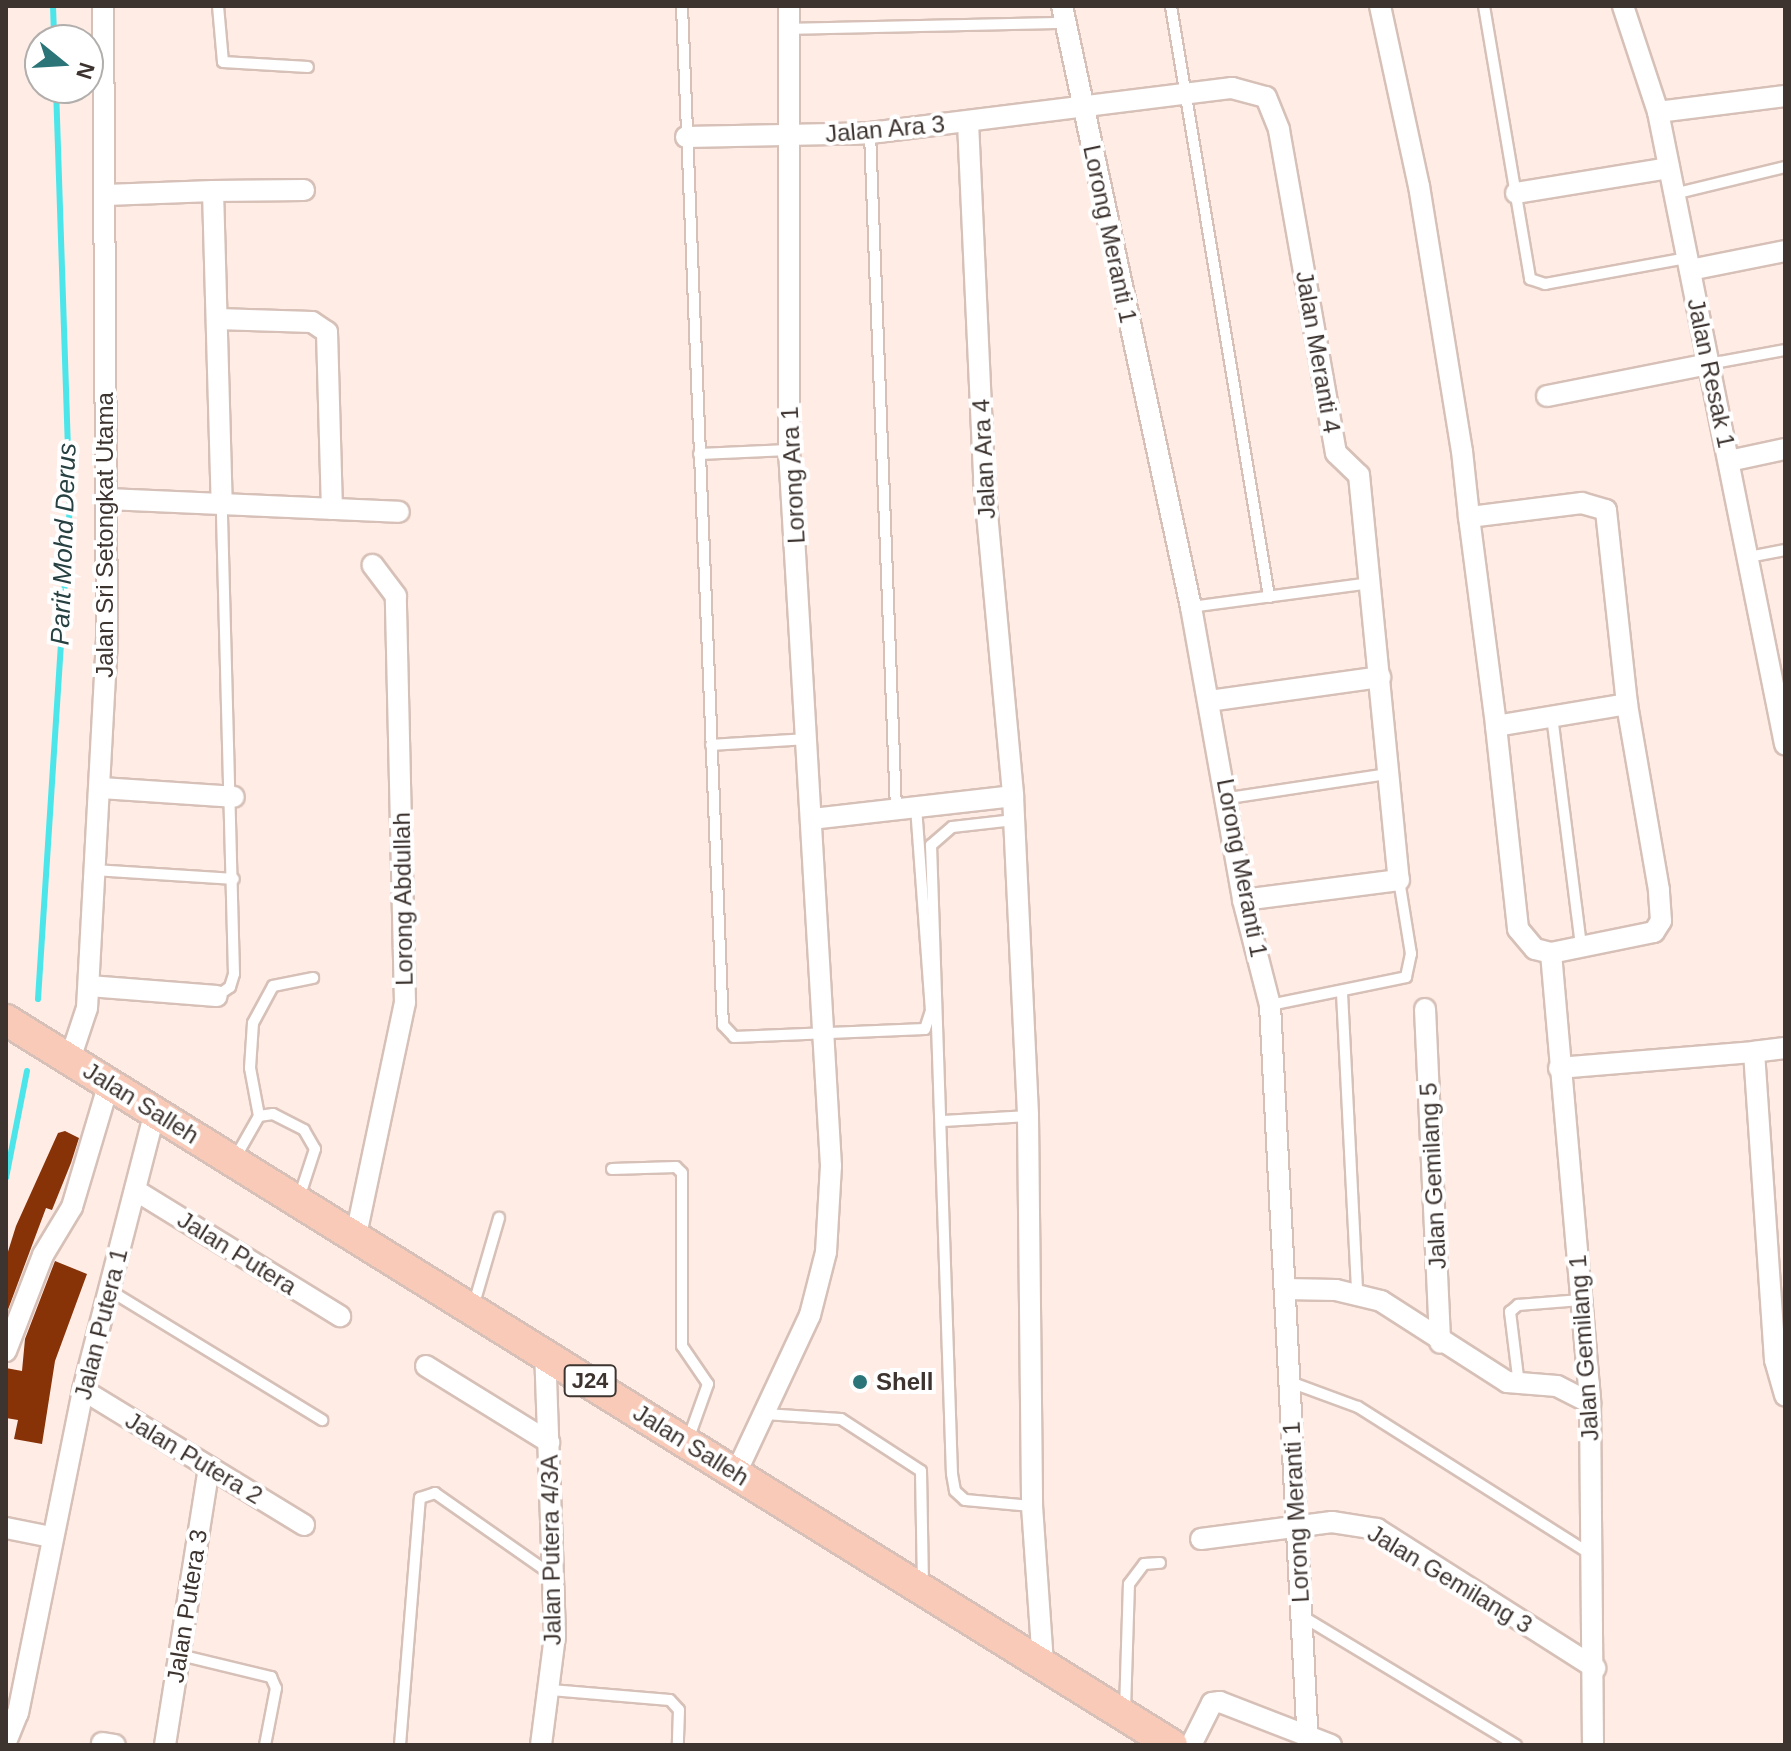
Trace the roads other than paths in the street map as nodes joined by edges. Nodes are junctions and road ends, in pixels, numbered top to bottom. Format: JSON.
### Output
{"nodes":[{"id":1,"x":103,"y":6,"type":"edge"},
{"id":2,"x":218,"y":6,"type":"edge"},
{"id":3,"x":682,"y":6,"type":"edge"},
{"id":4,"x":789,"y":6,"type":"edge"},
{"id":5,"x":1171,"y":6,"type":"edge"},
{"id":6,"x":1380,"y":6,"type":"edge"},
{"id":7,"x":1484,"y":6,"type":"edge"},
{"id":8,"x":1623,"y":6,"type":"edge"},
{"id":9,"x":1062,"y":14,"type":"edge"},
{"id":10,"x":789,"y":29,"type":"junction"},
{"id":11,"x":308,"y":67,"type":"dead end"},
{"id":12,"x":1183,"y":91,"type":"junction"},
{"id":13,"x":1785,"y":96,"type":"edge"},
{"id":14,"x":1082,"y":103,"type":"junction"},
{"id":15,"x":1658,"y":112,"type":"junction"},
{"id":16,"x":968,"y":122,"type":"junction"},
{"id":17,"x":870,"y":133,"type":"junction"},
{"id":18,"x":789,"y":136,"type":"junction"},
{"id":19,"x":686,"y":137,"type":"junction"},
{"id":20,"x":1785,"y":167,"type":"edge"},
{"id":21,"x":1669,"y":168,"type":"junction"},
{"id":22,"x":304,"y":190,"type":"dead end"},
{"id":23,"x":213,"y":191,"type":"junction"},
{"id":24,"x":1516,"y":193,"type":"junction"},
{"id":25,"x":1674,"y":194,"type":"junction"},
{"id":26,"x":106,"y":195,"type":"junction"},
{"id":27,"x":1785,"y":251,"type":"edge"},
{"id":28,"x":1689,"y":264,"type":"junction"},
{"id":29,"x":217,"y":319,"type":"junction"},
{"id":30,"x":1785,"y":350,"type":"edge"},
{"id":31,"x":1709,"y":364,"type":"junction"},
{"id":32,"x":1547,"y":396,"type":"dead end"},
{"id":33,"x":1785,"y":449,"type":"edge"},
{"id":34,"x":789,"y":450,"type":"junction"},
{"id":35,"x":699,"y":454,"type":"junction"},
{"id":36,"x":1729,"y":461,"type":"junction"},
{"id":37,"x":106,"y":499,"type":"junction"},
{"id":38,"x":222,"y":504,"type":"junction"},
{"id":39,"x":332,"y":509,"type":"junction"},
{"id":40,"x":399,"y":512,"type":"dead end"},
{"id":41,"x":1469,"y":517,"type":"junction"},
{"id":42,"x":1785,"y":550,"type":"edge"},
{"id":43,"x":1749,"y":557,"type":"junction"},
{"id":44,"x":373,"y":565,"type":"dead end"},
{"id":45,"x":1371,"y":583,"type":"junction"},
{"id":46,"x":1269,"y":597,"type":"junction"},
{"id":47,"x":1191,"y":607,"type":"junction"},
{"id":48,"x":1778,"y":659,"type":"edge"},
{"id":49,"x":1380,"y":677,"type":"junction"},
{"id":50,"x":1209,"y":701,"type":"junction"},
{"id":51,"x":1627,"y":704,"type":"junction"},
{"id":52,"x":1552,"y":716,"type":"junction"},
{"id":53,"x":1496,"y":726,"type":"junction"},
{"id":54,"x":809,"y":739,"type":"junction"},
{"id":55,"x":1785,"y":744,"type":"edge"},
{"id":56,"x":711,"y":745,"type":"junction"},
{"id":57,"x":1388,"y":774,"type":"junction"},
{"id":58,"x":100,"y":788,"type":"junction"},
{"id":59,"x":1013,"y":796,"type":"junction"},
{"id":60,"x":234,"y":797,"type":"junction"},
{"id":61,"x":1229,"y":798,"type":"junction"},
{"id":62,"x":906,"y":808,"type":"junction"},
{"id":63,"x":812,"y":819,"type":"junction"},
{"id":64,"x":1014,"y":820,"type":"junction"},
{"id":65,"x":95,"y":870,"type":"junction"},
{"id":66,"x":234,"y":879,"type":"junction"},
{"id":67,"x":1399,"y":880,"type":"junction"},
{"id":68,"x":1243,"y":900,"type":"junction"},
{"id":69,"x":1581,"y":946,"type":"junction"},
{"id":70,"x":1551,"y":953,"type":"junction"},
{"id":71,"x":313,"y":978,"type":"dead end"},
{"id":72,"x":89,"y":986,"type":"junction"},
{"id":73,"x":1342,"y":993,"type":"junction"},
{"id":74,"x":217,"y":996,"type":"joint"},
{"id":75,"x":1270,"y":1005,"type":"junction"},
{"id":76,"x":1425,"y":1009,"type":"dead end"},
{"id":77,"x":6,"y":1020,"type":"edge"},
{"id":78,"x":825,"y":1032,"type":"junction"},
{"id":79,"x":1785,"y":1048,"type":"edge"},
{"id":80,"x":1754,"y":1052,"type":"junction"},
{"id":81,"x":70,"y":1059,"type":"junction"},
{"id":82,"x":1559,"y":1068,"type":"junction"},
{"id":83,"x":109,"y":1083,"type":"junction"},
{"id":84,"x":155,"y":1111,"type":"junction"},
{"id":85,"x":259,"y":1116,"type":"junction"},
{"id":86,"x":1028,"y":1116,"type":"junction"},
{"id":87,"x":944,"y":1121,"type":"junction"},
{"id":88,"x":234,"y":1161,"type":"junction"},
{"id":89,"x":612,"y":1169,"type":"dead end"},
{"id":90,"x":135,"y":1190,"type":"junction"},
{"id":91,"x":299,"y":1200,"type":"junction"},
{"id":92,"x":499,"y":1218,"type":"dead end"},
{"id":93,"x":356,"y":1235,"type":"junction"},
{"id":94,"x":1285,"y":1289,"type":"junction"},
{"id":95,"x":109,"y":1290,"type":"junction"},
{"id":96,"x":1357,"y":1293,"type":"junction"},
{"id":97,"x":1581,"y":1300,"type":"junction"},
{"id":98,"x":473,"y":1308,"type":"junction"},
{"id":99,"x":340,"y":1316,"type":"dead end"},
{"id":100,"x":1440,"y":1343,"type":"junction"},
{"id":101,"x":6,"y":1351,"type":"edge"},
{"id":102,"x":545,"y":1354,"type":"junction"},
{"id":103,"x":426,"y":1366,"type":"dead end"},
{"id":104,"x":1290,"y":1382,"type":"junction"},
{"id":105,"x":1519,"y":1385,"type":"junction"},
{"id":106,"x":83,"y":1390,"type":"junction"},
{"id":107,"x":1785,"y":1396,"type":"edge"},
{"id":108,"x":1590,"y":1403,"type":"junction"},
{"id":109,"x":765,"y":1414,"type":"junction"},
{"id":110,"x":322,"y":1420,"type":"dead end"},
{"id":111,"x":549,"y":1442,"type":"junction"},
{"id":112,"x":687,"y":1442,"type":"junction"},
{"id":113,"x":209,"y":1467,"type":"junction"},
{"id":114,"x":736,"y":1473,"type":"junction"},
{"id":115,"x":1032,"y":1506,"type":"junction"},
{"id":116,"x":304,"y":1525,"type":"dead end"},
{"id":117,"x":1297,"y":1526,"type":"junction"},
{"id":118,"x":6,"y":1528,"type":"edge"},
{"id":119,"x":51,"y":1537,"type":"junction"},
{"id":120,"x":1201,"y":1539,"type":"dead end"},
{"id":121,"x":1594,"y":1557,"type":"junction"},
{"id":122,"x":1160,"y":1563,"type":"dead end"},
{"id":123,"x":553,"y":1576,"type":"junction"},
{"id":124,"x":923,"y":1590,"type":"junction"},
{"id":125,"x":1301,"y":1615,"type":"junction"},
{"id":126,"x":180,"y":1655,"type":"junction"},
{"id":127,"x":1043,"y":1665,"type":"junction"},
{"id":128,"x":1595,"y":1668,"type":"junction"},
{"id":129,"x":551,"y":1690,"type":"junction"},
{"id":130,"x":1125,"y":1716,"type":"junction"},
{"id":131,"x":1307,"y":1738,"type":"edge"},
{"id":132,"x":6,"y":1742,"type":"edge"},
{"id":133,"x":165,"y":1745,"type":"edge"},
{"id":134,"x":265,"y":1745,"type":"edge"},
{"id":135,"x":400,"y":1745,"type":"edge"},
{"id":136,"x":541,"y":1745,"type":"edge"},
{"id":137,"x":678,"y":1745,"type":"edge"},
{"id":138,"x":1172,"y":1745,"type":"edge"},
{"id":139,"x":1191,"y":1745,"type":"edge"},
{"id":140,"x":1331,"y":1745,"type":"edge"},
{"id":141,"x":1516,"y":1745,"type":"edge"},
{"id":142,"x":1593,"y":1745,"type":"edge"}],
"edges":[{"from":1,"to":26,"type":"street","name":"Jalan Sri Setongkat Utama"},
{"from":2,"to":11,"type":"lane"},
{"from":3,"to":19,"type":"lane"},
{"from":4,"to":10,"type":"street","name":"Lorong Ara 1"},
{"from":5,"to":12,"type":"lane"},
{"from":6,"to":41,"type":"street"},
{"from":7,"to":24,"type":"lane"},
{"from":8,"to":15,"type":"street","name":"Jalan Resak 1"},
{"from":9,"to":10,"type":"lane"},
{"from":9,"to":14,"type":"street","name":"Lorong Meranti 1"},
{"from":10,"to":18,"type":"street","name":"Lorong Ara 1"},
{"from":12,"to":14,"type":"street","name":"Jalan Meranti 4"},
{"from":12,"to":45,"type":"street","name":"Jalan Meranti 4"},
{"from":12,"to":46,"type":"lane"},
{"from":13,"to":15,"type":"street"},
{"from":14,"to":16,"type":"street","name":"Jalan Ara 3"},
{"from":14,"to":47,"type":"street","name":"Lorong Meranti 1"},
{"from":15,"to":21,"type":"street","name":"Jalan Resak 1"},
{"from":16,"to":17,"type":"street","name":"Jalan Ara 3"},
{"from":16,"to":59,"type":"street","name":"Jalan Ara 4"},
{"from":17,"to":18,"type":"street","name":"Jalan Ara 3"},
{"from":17,"to":62,"type":"lane"},
{"from":18,"to":19,"type":"street","name":"Jalan Ara 3"},
{"from":18,"to":34,"type":"street","name":"Lorong Ara 1"},
{"from":19,"to":35,"type":"lane"},
{"from":20,"to":25,"type":"lane"},
{"from":21,"to":24,"type":"street"},
{"from":21,"to":25,"type":"street","name":"Jalan Resak 1"},
{"from":22,"to":23,"type":"street"},
{"from":23,"to":26,"type":"street"},
{"from":23,"to":29,"type":"street"},
{"from":24,"to":28,"type":"lane"},
{"from":25,"to":28,"type":"street","name":"Jalan Resak 1"},
{"from":26,"to":37,"type":"street","name":"Jalan Sri Setongkat Utama"},
{"from":27,"to":28,"type":"street"},
{"from":28,"to":31,"type":"street","name":"Jalan Resak 1"},
{"from":29,"to":38,"type":"street"},
{"from":29,"to":39,"type":"street"},
{"from":30,"to":31,"type":"lane"},
{"from":31,"to":32,"type":"street"},
{"from":31,"to":36,"type":"street","name":"Jalan Resak 1"},
{"from":33,"to":36,"type":"street"},
{"from":34,"to":35,"type":"lane"},
{"from":34,"to":54,"type":"street","name":"Lorong Ara 1"},
{"from":35,"to":56,"type":"lane"},
{"from":36,"to":43,"type":"street","name":"Jalan Resak 1"},
{"from":37,"to":38,"type":"street"},
{"from":37,"to":58,"type":"street","name":"Jalan Sri Setongkat Utama"},
{"from":38,"to":39,"type":"street"},
{"from":38,"to":60,"type":"lane"},
{"from":39,"to":40,"type":"street"},
{"from":41,"to":51,"type":"street"},
{"from":41,"to":53,"type":"street"},
{"from":42,"to":43,"type":"lane"},
{"from":43,"to":48,"type":"street","name":"Jalan Resak 1"},
{"from":44,"to":93,"type":"street","name":"Lorong Abdullah"},
{"from":45,"to":46,"type":"lane"},
{"from":45,"to":49,"type":"street","name":"Jalan Meranti 4"},
{"from":46,"to":47,"type":"lane"},
{"from":47,"to":50,"type":"street","name":"Lorong Meranti 1"},
{"from":48,"to":55,"type":"street","name":"Jalan Resak 1"},
{"from":49,"to":50,"type":"street"},
{"from":49,"to":57,"type":"street","name":"Jalan Meranti 4"},
{"from":50,"to":61,"type":"street","name":"Lorong Meranti 1"},
{"from":51,"to":52,"type":"street"},
{"from":51,"to":69,"type":"street"},
{"from":52,"to":53,"type":"street"},
{"from":52,"to":69,"type":"lane"},
{"from":53,"to":70,"type":"street"},
{"from":54,"to":56,"type":"lane"},
{"from":54,"to":63,"type":"street","name":"Lorong Ara 1"},
{"from":56,"to":78,"type":"lane"},
{"from":57,"to":61,"type":"lane"},
{"from":57,"to":67,"type":"street","name":"Jalan Meranti 4"},
{"from":58,"to":60,"type":"street"},
{"from":58,"to":65,"type":"street","name":"Jalan Sri Setongkat Utama"},
{"from":59,"to":62,"type":"street"},
{"from":59,"to":64,"type":"street","name":"Jalan Ara 4"},
{"from":60,"to":66,"type":"lane"},
{"from":61,"to":68,"type":"street","name":"Lorong Meranti 1"},
{"from":62,"to":63,"type":"street"},
{"from":62,"to":78,"type":"lane"},
{"from":63,"to":78,"type":"street","name":"Lorong Ara 1"},
{"from":64,"to":86,"type":"street","name":"Jalan Ara 4"},
{"from":64,"to":87,"type":"lane"},
{"from":65,"to":66,"type":"lane"},
{"from":65,"to":72,"type":"street","name":"Jalan Sri Setongkat Utama"},
{"from":66,"to":74,"type":"lane"},
{"from":67,"to":68,"type":"street"},
{"from":67,"to":73,"type":"lane"},
{"from":68,"to":75,"type":"street","name":"Lorong Meranti 1"},
{"from":69,"to":70,"type":"street"},
{"from":70,"to":82,"type":"street","name":"Jalan Gemilang 1"},
{"from":71,"to":85,"type":"lane"},
{"from":72,"to":74,"type":"street"},
{"from":72,"to":81,"type":"street","name":"Jalan Sri Setongkat Utama"},
{"from":73,"to":75,"type":"lane"},
{"from":73,"to":96,"type":"lane"},
{"from":75,"to":94,"type":"street","name":"Lorong Meranti 1"},
{"from":76,"to":100,"type":"street","name":"Jalan Gemilang 5"},
{"from":77,"to":81,"type":"main road","name":"Jalan Salleh","number":"J24"},
{"from":78,"to":109,"type":"street","name":"Lorong Ara 1"},
{"from":79,"to":80,"type":"street"},
{"from":80,"to":82,"type":"street"},
{"from":80,"to":107,"type":"street"},
{"from":81,"to":83,"type":"main road","name":"Jalan Salleh","number":"J24"},
{"from":82,"to":97,"type":"street","name":"Jalan Gemilang 1"},
{"from":83,"to":84,"type":"main road","name":"Jalan Salleh","number":"J24"},
{"from":83,"to":101,"type":"street"},
{"from":84,"to":88,"type":"main road","name":"Jalan Salleh","number":"J24"},
{"from":84,"to":90,"type":"street","name":"Jalan Putera 1"},
{"from":85,"to":88,"type":"lane"},
{"from":85,"to":91,"type":"lane"},
{"from":86,"to":87,"type":"lane"},
{"from":86,"to":115,"type":"street","name":"Jalan Ara 4"},
{"from":87,"to":115,"type":"lane"},
{"from":88,"to":91,"type":"main road","name":"Jalan Salleh","number":"J24"},
{"from":89,"to":112,"type":"lane"},
{"from":90,"to":95,"type":"street","name":"Jalan Putera 1"},
{"from":90,"to":99,"type":"street","name":"Jalan Putera"},
{"from":91,"to":93,"type":"main road","name":"Jalan Salleh","number":"J24"},
{"from":92,"to":98,"type":"lane"},
{"from":93,"to":98,"type":"main road","name":"Jalan Salleh","number":"J24"},
{"from":94,"to":96,"type":"street"},
{"from":94,"to":104,"type":"street","name":"Lorong Meranti 1"},
{"from":95,"to":106,"type":"street","name":"Jalan Putera 1"},
{"from":95,"to":110,"type":"lane"},
{"from":96,"to":100,"type":"street"},
{"from":97,"to":105,"type":"lane"},
{"from":97,"to":108,"type":"street","name":"Jalan Gemilang 1"},
{"from":98,"to":102,"type":"main road","name":"Jalan Salleh","number":"J24"},
{"from":100,"to":105,"type":"street"},
{"from":102,"to":111,"type":"street","name":"Jalan Putera 4/3A"},
{"from":102,"to":112,"type":"main road","name":"Jalan Salleh","number":"J24"},
{"from":103,"to":111,"type":"street"},
{"from":104,"to":117,"type":"street","name":"Lorong Meranti 1"},
{"from":104,"to":121,"type":"lane"},
{"from":105,"to":108,"type":"street"},
{"from":106,"to":113,"type":"street","name":"Jalan Putera 2"},
{"from":106,"to":119,"type":"street","name":"Jalan Putera 1"},
{"from":108,"to":121,"type":"street","name":"Jalan Gemilang 1"},
{"from":109,"to":114,"type":"street","name":"Lorong Ara 1"},
{"from":109,"to":124,"type":"lane"},
{"from":111,"to":123,"type":"street","name":"Jalan Putera 4/3A"},
{"from":112,"to":114,"type":"main road","name":"Jalan Salleh","number":"J24"},
{"from":113,"to":116,"type":"street","name":"Jalan Putera 2"},
{"from":113,"to":126,"type":"street","name":"Jalan Putera 3"},
{"from":114,"to":124,"type":"main road","name":"Jalan Salleh","number":"J24"},
{"from":115,"to":127,"type":"street","name":"Jalan Ara 4"},
{"from":117,"to":120,"type":"street","name":"Jalan Gemilang 3"},
{"from":117,"to":125,"type":"street","name":"Lorong Meranti 1"},
{"from":117,"to":128,"type":"street","name":"Jalan Gemilang 3"},
{"from":118,"to":119,"type":"street"},
{"from":119,"to":132,"type":"street","name":"Jalan Putera 1"},
{"from":121,"to":128,"type":"street","name":"Jalan Gemilang 1"},
{"from":122,"to":130,"type":"lane"},
{"from":123,"to":129,"type":"street","name":"Jalan Putera 4/3A"},
{"from":123,"to":135,"type":"lane"},
{"from":124,"to":127,"type":"main road","name":"Jalan Salleh","number":"J24"},
{"from":125,"to":131,"type":"street","name":"Lorong Meranti 1"},
{"from":125,"to":141,"type":"lane"},
{"from":126,"to":133,"type":"street","name":"Jalan Putera 3"},
{"from":126,"to":134,"type":"lane"},
{"from":127,"to":130,"type":"main road","name":"Jalan Salleh","number":"J24"},
{"from":128,"to":142,"type":"street","name":"Jalan Gemilang 1"},
{"from":129,"to":136,"type":"street","name":"Jalan Putera 4/3A"},
{"from":129,"to":137,"type":"lane"},
{"from":130,"to":138,"type":"main road","name":"Jalan Salleh","number":"J24"},
{"from":131,"to":139,"type":"street"},
{"from":131,"to":140,"type":"street"}]}
